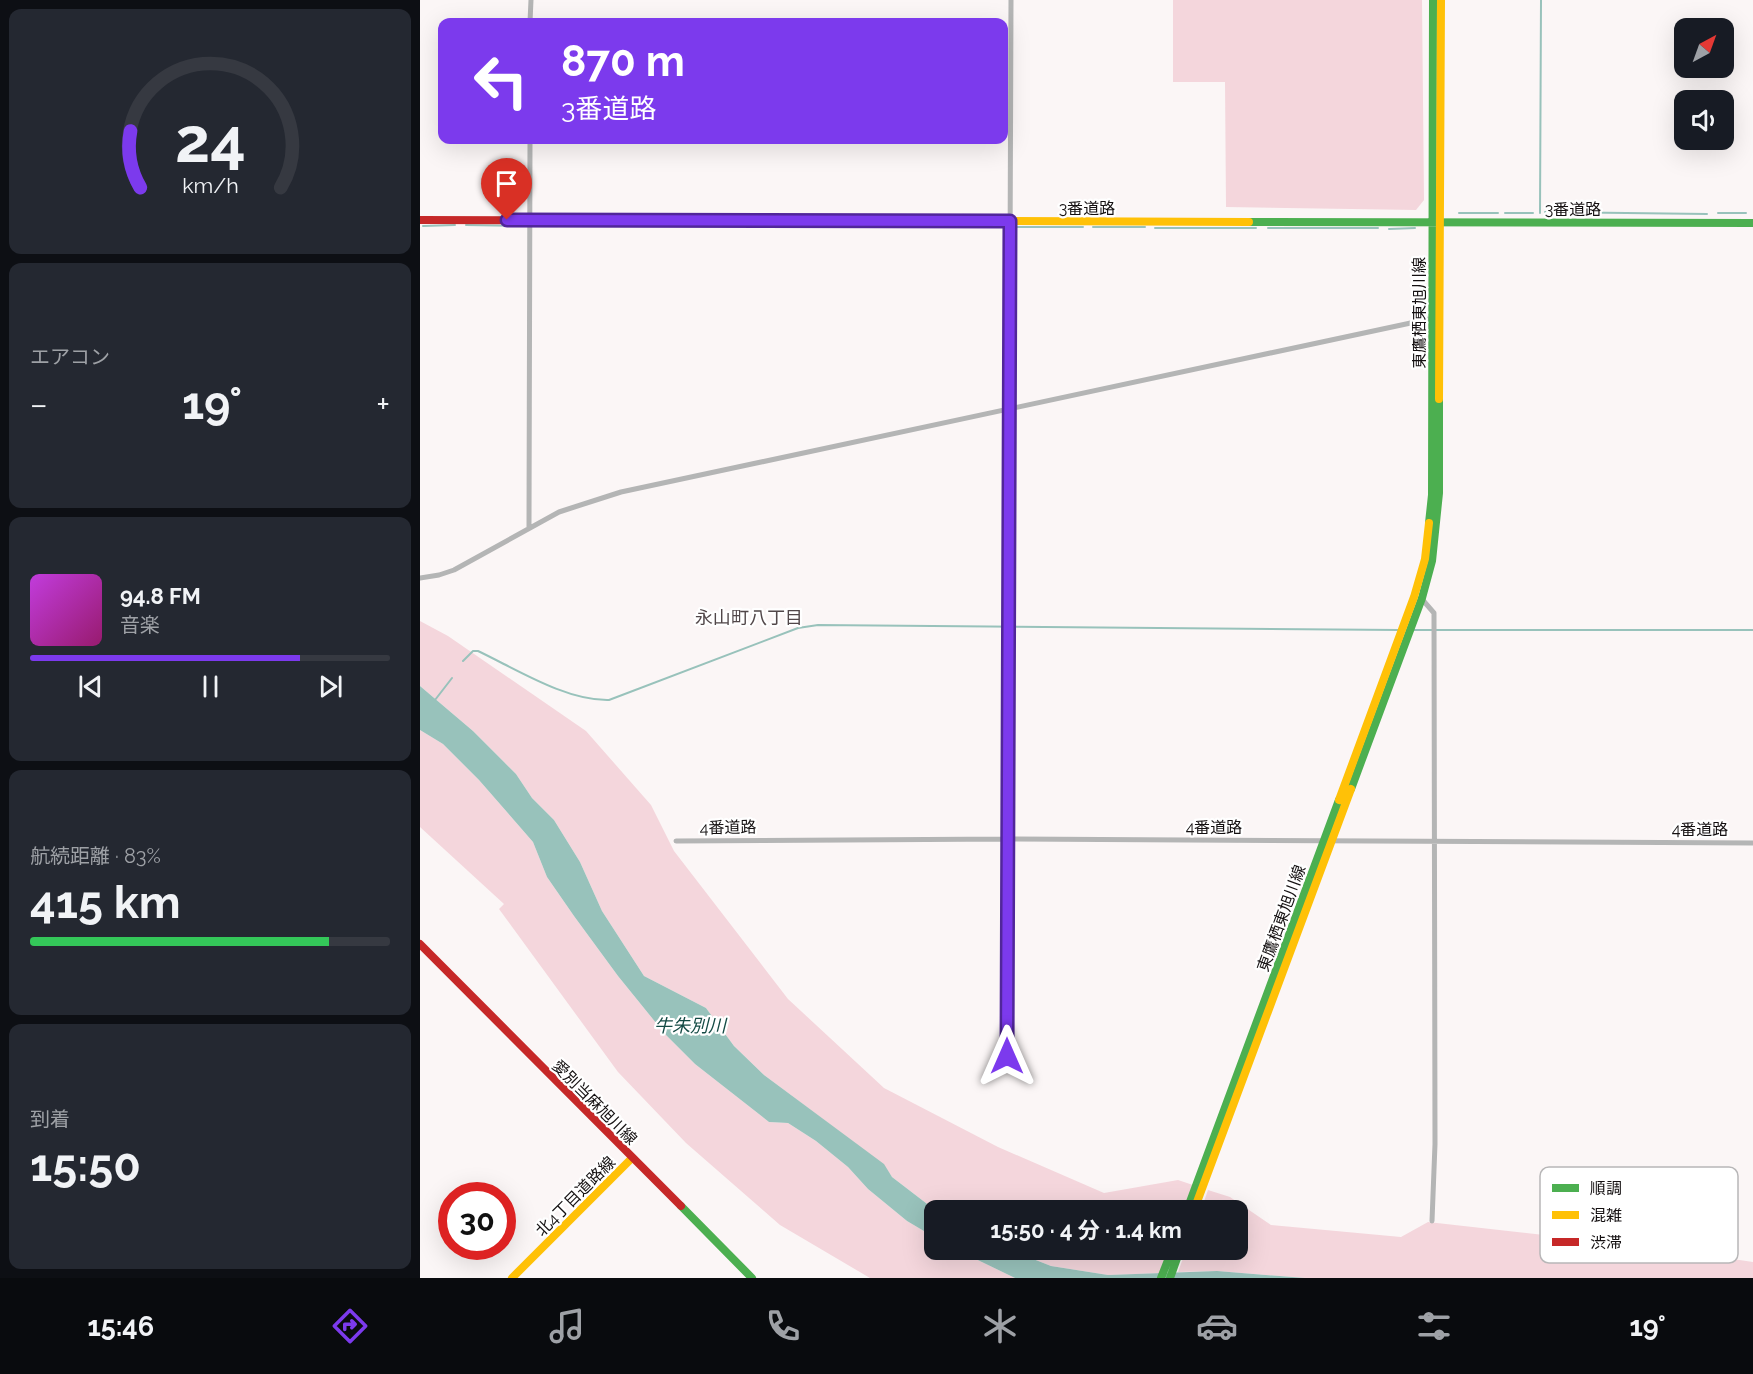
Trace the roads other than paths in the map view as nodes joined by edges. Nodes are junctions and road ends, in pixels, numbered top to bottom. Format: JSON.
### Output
{"nodes":[{"id":1,"x":531,"y":0,"type":"edge"},
{"id":2,"x":1011,"y":0,"type":"edge"},
{"id":3,"x":1433,"y":0,"type":"edge"},
{"id":4,"x":1441,"y":0,"type":"edge"},
{"id":5,"x":530,"y":18,"type":"edge"},
{"id":6,"x":530,"y":144,"type":"edge"},
{"id":7,"x":420,"y":220,"type":"edge"},
{"id":8,"x":529,"y":220,"type":"junction"},
{"id":9,"x":1010,"y":221,"type":"junction"},
{"id":10,"x":1436,"y":222,"type":"junction"},
{"id":11,"x":1753,"y":223,"type":"edge"},
{"id":12,"x":1436,"y":318,"type":"junction"},
{"id":13,"x":1010,"y":409,"type":"junction"},
{"id":14,"x":529,"y":527,"type":"junction"},
{"id":15,"x":420,"y":578,"type":"edge"},
{"id":16,"x":1418,"y":597,"type":"junction"},
{"id":17,"x":1008,"y":839,"type":"junction"},
{"id":18,"x":676,"y":841,"type":"dead end"},
{"id":19,"x":1328,"y":841,"type":"junction"},
{"id":20,"x":1433,"y":842,"type":"junction"},
{"id":21,"x":1753,"y":843,"type":"edge"},
{"id":22,"x":420,"y":944,"type":"edge"},
{"id":23,"x":1007,"y":1056,"type":"dead end"},
{"id":24,"x":632,"y":1158,"type":"junction"},
{"id":25,"x":1191,"y":1200,"type":"edge"},
{"id":26,"x":1198,"y":1200,"type":"edge"},
{"id":27,"x":1432,"y":1221,"type":"dead end"},
{"id":28,"x":1168,"y":1260,"type":"edge"},
{"id":29,"x":1176,"y":1260,"type":"edge"},
{"id":30,"x":512,"y":1278,"type":"edge"},
{"id":31,"x":752,"y":1278,"type":"edge"},
{"id":32,"x":1161,"y":1278,"type":"edge"},
{"id":33,"x":1170,"y":1278,"type":"edge"}],
"edges":[{"from":1,"to":5,"type":"street"},
{"from":2,"to":9,"type":"street"},
{"from":3,"to":10,"type":"main road","name":"東鷹栖東旭川線"},
{"from":4,"to":10,"type":"main road","name":"東鷹栖東旭川線"},
{"from":6,"to":8,"type":"street"},
{"from":7,"to":8,"type":"main road","name":"3番道路"},
{"from":8,"to":9,"type":"main road","name":"3番道路"},
{"from":8,"to":14,"type":"street"},
{"from":9,"to":10,"type":"main road","name":"3番道路"},
{"from":9,"to":13,"type":"street"},
{"from":10,"to":11,"type":"main road","name":"3番道路"},
{"from":10,"to":12,"type":"main road","name":"東鷹栖東旭川線"},
{"from":12,"to":13,"type":"street"},
{"from":12,"to":16,"type":"main road","name":"東鷹栖東旭川線"},
{"from":13,"to":14,"type":"street"},
{"from":13,"to":17,"type":"street"},
{"from":14,"to":15,"type":"street"},
{"from":16,"to":19,"type":"main road","name":"東鷹栖東旭川線"},
{"from":16,"to":20,"type":"street"},
{"from":17,"to":18,"type":"street","name":"4番道路"},
{"from":17,"to":19,"type":"street","name":"4番道路"},
{"from":17,"to":23,"type":"street"},
{"from":19,"to":20,"type":"street","name":"4番道路"},
{"from":19,"to":25,"type":"main road","name":"東鷹栖東旭川線"},
{"from":19,"to":26,"type":"main road","name":"東鷹栖東旭川線"},
{"from":20,"to":21,"type":"street","name":"4番道路"},
{"from":20,"to":27,"type":"street"},
{"from":22,"to":24,"type":"main road","name":"愛別当麻旭川線"},
{"from":24,"to":30,"type":"main road","name":"北4丁目道路線"},
{"from":24,"to":31,"type":"main road","name":"愛別当麻旭川線"},
{"from":28,"to":32,"type":"main road"},
{"from":29,"to":33,"type":"main road"}]}
